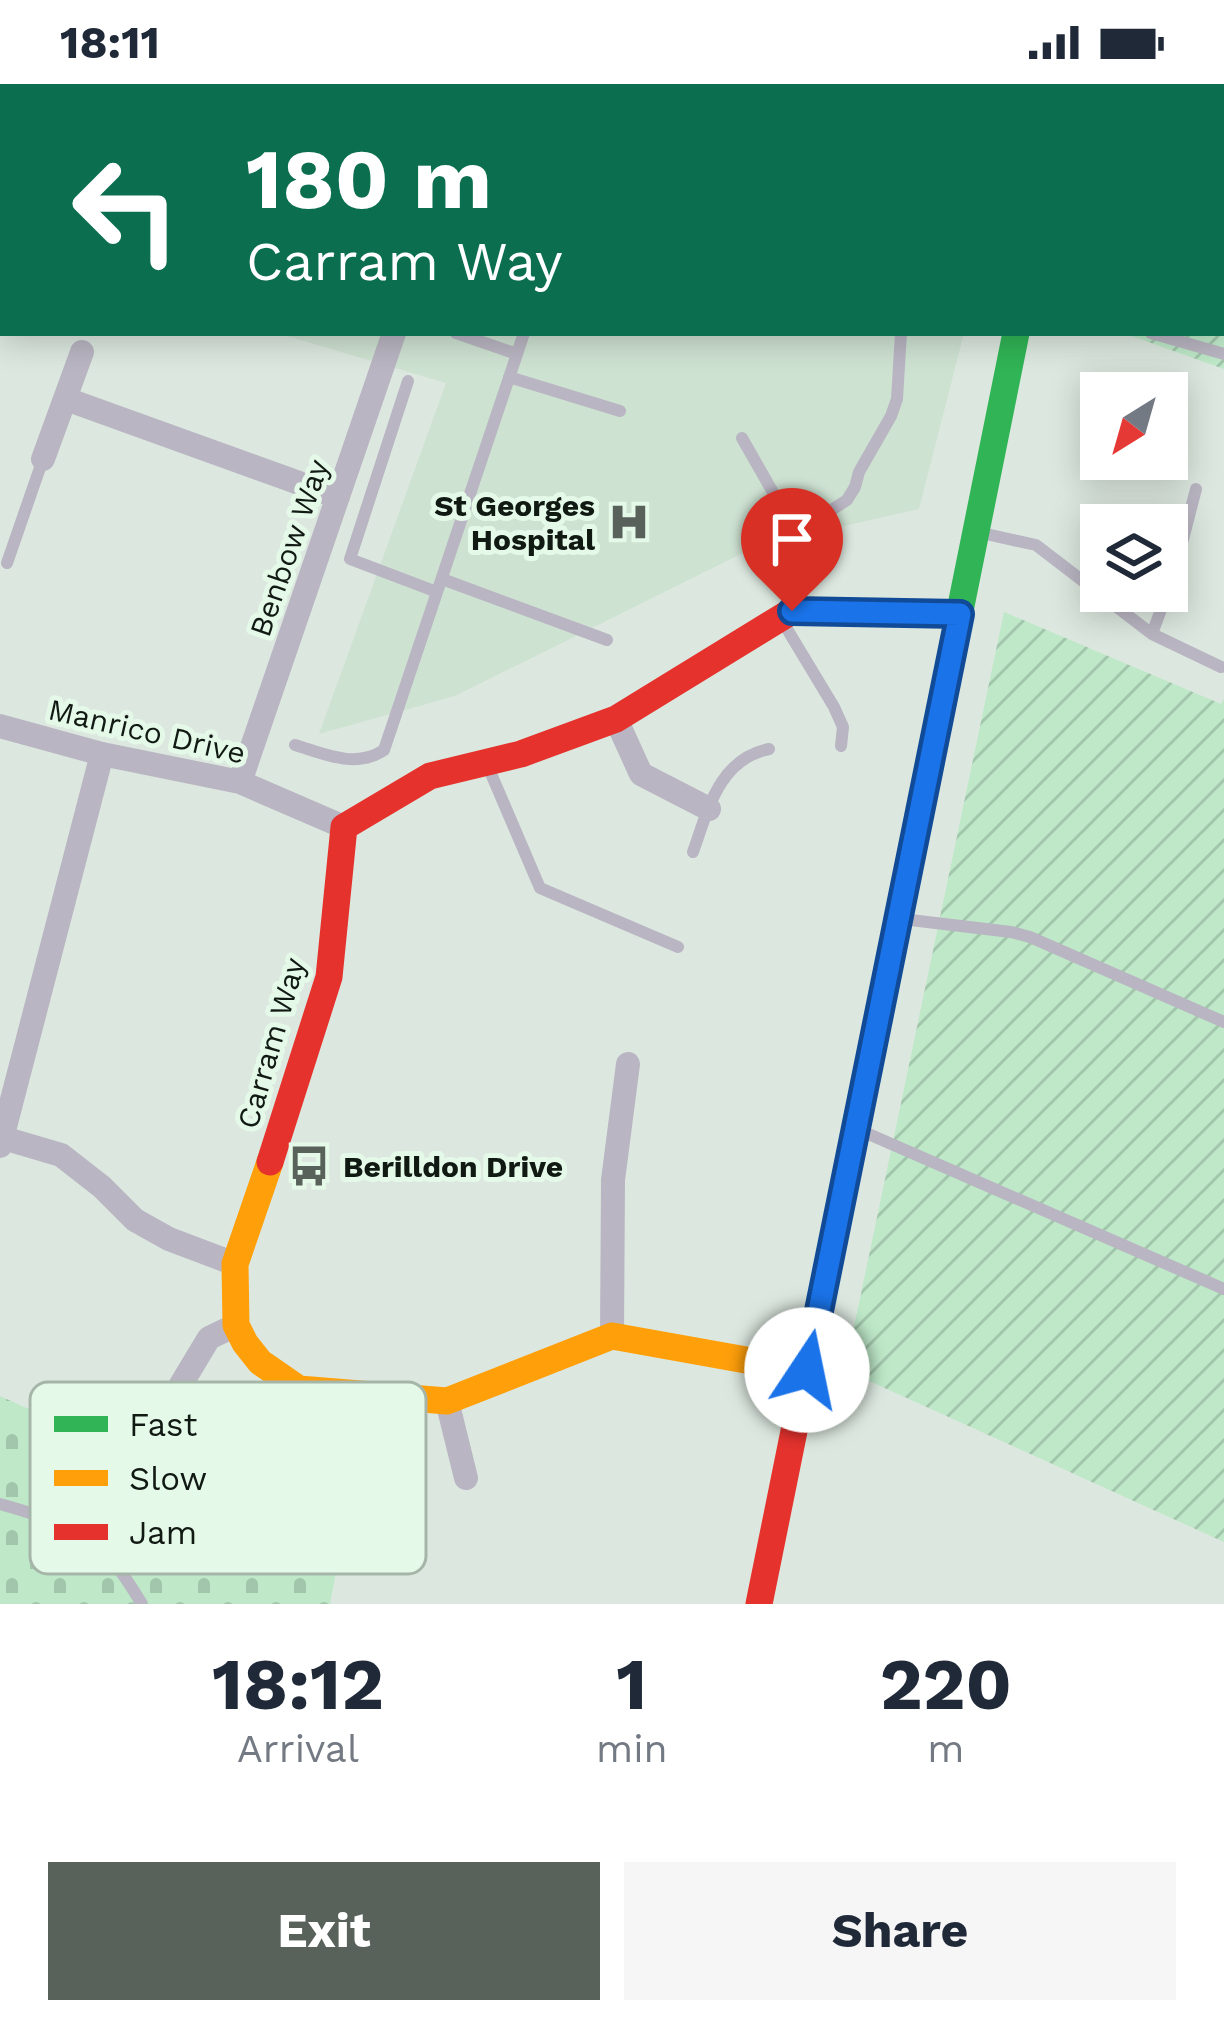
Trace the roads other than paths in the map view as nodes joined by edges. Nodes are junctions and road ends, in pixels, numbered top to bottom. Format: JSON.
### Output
{"nodes":[{"id":1,"x":393,"y":336,"type":"edge"},
{"id":2,"x":465,"y":336,"type":"edge"},
{"id":3,"x":523,"y":336,"type":"edge"},
{"id":4,"x":901,"y":336,"type":"edge"},
{"id":5,"x":1015,"y":336,"type":"edge"},
{"id":6,"x":1161,"y":336,"type":"edge"},
{"id":7,"x":82,"y":352,"type":"dead end"},
{"id":8,"x":517,"y":354,"type":"junction"},
{"id":9,"x":1224,"y":354,"type":"edge"},
{"id":10,"x":509,"y":377,"type":"junction"},
{"id":11,"x":408,"y":381,"type":"dead end"},
{"id":12,"x":66,"y":399,"type":"junction"},
{"id":13,"x":620,"y":411,"type":"dead end"},
{"id":14,"x":742,"y":438,"type":"dead end"},
{"id":15,"x":44,"y":459,"type":"joint"},
{"id":16,"x":1196,"y":489,"type":"dead end"},
{"id":17,"x":338,"y":497,"type":"junction"},
{"id":18,"x":976,"y":532,"type":"junction"},
{"id":19,"x":796,"y":533,"type":"junction"},
{"id":20,"x":7,"y":563,"type":"dead end"},
{"id":21,"x":440,"y":585,"type":"junction"},
{"id":22,"x":960,"y":614,"type":"junction"},
{"id":23,"x":786,"y":615,"type":"junction"},
{"id":24,"x":1152,"y":634,"type":"junction"},
{"id":25,"x":607,"y":640,"type":"dead end"},
{"id":26,"x":1221,"y":667,"type":"dead end"},
{"id":27,"x":616,"y":719,"type":"junction"},
{"id":28,"x":0,"y":726,"type":"edge"},
{"id":29,"x":295,"y":745,"type":"dead end"},
{"id":30,"x":841,"y":746,"type":"dead end"},
{"id":31,"x":769,"y":749,"type":"dead end"},
{"id":32,"x":102,"y":754,"type":"junction"},
{"id":33,"x":486,"y":763,"type":"junction"},
{"id":34,"x":240,"y":782,"type":"junction"},
{"id":35,"x":709,"y":809,"type":"junction"},
{"id":36,"x":344,"y":827,"type":"junction"},
{"id":37,"x":694,"y":852,"type":"dead end"},
{"id":38,"x":898,"y":918,"type":"junction"},
{"id":39,"x":678,"y":946,"type":"dead end"},
{"id":40,"x":1224,"y":1022,"type":"edge"},
{"id":41,"x":628,"y":1064,"type":"dead end"},
{"id":42,"x":856,"y":1129,"type":"junction"},
{"id":43,"x":1,"y":1140,"type":"edge"},
{"id":44,"x":235,"y":1264,"type":"junction"},
{"id":45,"x":1224,"y":1289,"type":"edge"},
{"id":46,"x":236,"y":1324,"type":"junction"},
{"id":47,"x":612,"y":1336,"type":"junction"},
{"id":48,"x":807,"y":1370,"type":"junction"},
{"id":49,"x":183,"y":1382,"type":"edge"},
{"id":50,"x":289,"y":1382,"type":"edge"},
{"id":51,"x":426,"y":1399,"type":"edge"},
{"id":52,"x":447,"y":1401,"type":"junction"},
{"id":53,"x":466,"y":1478,"type":"dead end"},
{"id":54,"x":0,"y":1504,"type":"edge"},
{"id":55,"x":30,"y":1514,"type":"edge"},
{"id":56,"x":123,"y":1574,"type":"edge"},
{"id":57,"x":142,"y":1604,"type":"edge"},
{"id":58,"x":759,"y":1604,"type":"edge"}],
"edges":[{"from":1,"to":17,"type":"street","name":"Benbow Way"},
{"from":2,"to":8,"type":"lane"},
{"from":3,"to":8,"type":"lane"},
{"from":4,"to":19,"type":"lane"},
{"from":5,"to":18,"type":"street"},
{"from":6,"to":9,"type":"lane"},
{"from":7,"to":12,"type":"street"},
{"from":8,"to":10,"type":"lane"},
{"from":10,"to":13,"type":"lane"},
{"from":10,"to":21,"type":"lane"},
{"from":11,"to":21,"type":"lane"},
{"from":12,"to":15,"type":"street"},
{"from":12,"to":17,"type":"street"},
{"from":14,"to":19,"type":"lane"},
{"from":15,"to":20,"type":"lane"},
{"from":16,"to":24,"type":"lane"},
{"from":17,"to":34,"type":"street","name":"Benbow Way"},
{"from":18,"to":22,"type":"street"},
{"from":18,"to":24,"type":"lane"},
{"from":19,"to":23,"type":"lane"},
{"from":21,"to":25,"type":"lane"},
{"from":21,"to":29,"type":"lane"},
{"from":22,"to":23,"type":"street"},
{"from":22,"to":38,"type":"street"},
{"from":23,"to":27,"type":"street"},
{"from":23,"to":30,"type":"lane"},
{"from":24,"to":26,"type":"lane"},
{"from":27,"to":33,"type":"street"},
{"from":27,"to":35,"type":"street"},
{"from":28,"to":32,"type":"street","name":"Manrico Drive"},
{"from":31,"to":35,"type":"lane"},
{"from":32,"to":34,"type":"street","name":"Manrico Drive"},
{"from":32,"to":43,"type":"street"},
{"from":33,"to":36,"type":"street"},
{"from":33,"to":39,"type":"lane"},
{"from":34,"to":36,"type":"street","name":"Manrico Drive"},
{"from":35,"to":37,"type":"lane"},
{"from":36,"to":44,"type":"street","name":"Carram Way"},
{"from":38,"to":40,"type":"lane"},
{"from":38,"to":42,"type":"street"},
{"from":41,"to":47,"type":"street"},
{"from":42,"to":45,"type":"lane"},
{"from":42,"to":48,"type":"street"},
{"from":43,"to":44,"type":"street"},
{"from":44,"to":46,"type":"street","name":"Carram Way"},
{"from":46,"to":49,"type":"street"},
{"from":46,"to":50,"type":"street"},
{"from":47,"to":48,"type":"street"},
{"from":47,"to":52,"type":"street"},
{"from":48,"to":58,"type":"street"},
{"from":51,"to":52,"type":"street"},
{"from":52,"to":53,"type":"street"},
{"from":54,"to":55,"type":"lane"},
{"from":56,"to":57,"type":"lane"}]}
